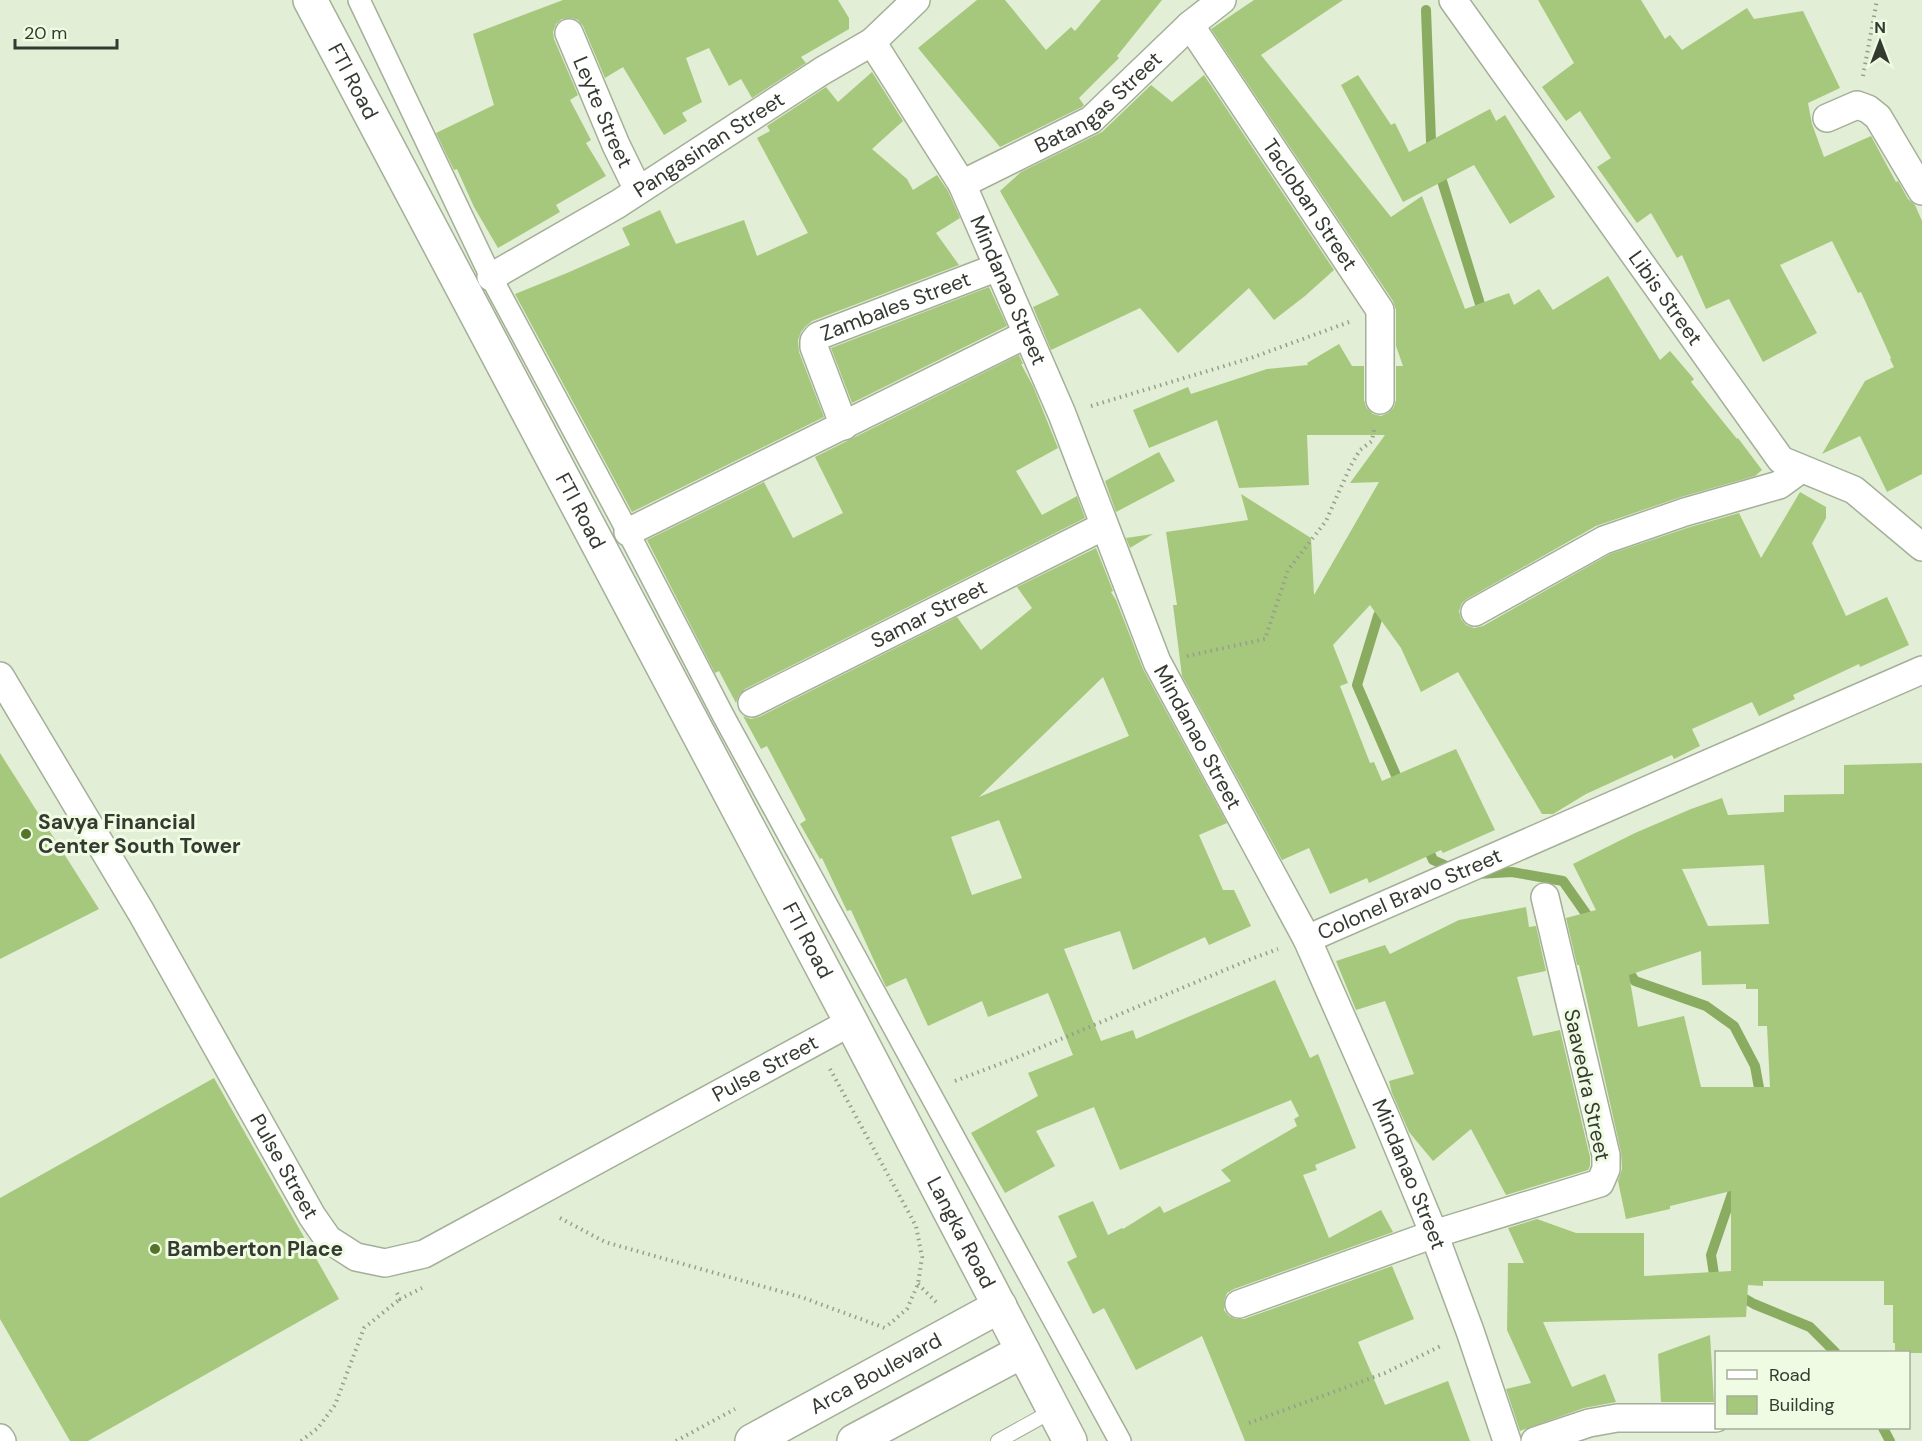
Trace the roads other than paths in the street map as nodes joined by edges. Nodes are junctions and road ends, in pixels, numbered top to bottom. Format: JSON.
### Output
{"nodes":[{"id":1,"x":310,"y":0,"type":"edge"},
{"id":2,"x":359,"y":0,"type":"edge"},
{"id":3,"x":916,"y":0,"type":"edge"},
{"id":4,"x":1222,"y":0,"type":"edge"},
{"id":5,"x":1453,"y":0,"type":"edge"},
{"id":6,"x":1190,"y":25,"type":"junction"},
{"id":7,"x":569,"y":33,"type":"dead end"},
{"id":8,"x":872,"y":42,"type":"junction"},
{"id":9,"x":1827,"y":118,"type":"dead end"},
{"id":10,"x":962,"y":184,"type":"junction"},
{"id":11,"x":638,"y":190,"type":"junction"},
{"id":12,"x":1922,"y":191,"type":"edge"},
{"id":13,"x":998,"y":267,"type":"junction"},
{"id":14,"x":491,"y":277,"type":"junction"},
{"id":15,"x":1027,"y":334,"type":"junction"},
{"id":16,"x":1380,"y":400,"type":"road end"},
{"id":17,"x":844,"y":426,"type":"junction"},
{"id":18,"x":1802,"y":469,"type":"junction"},
{"id":19,"x":1104,"y":526,"type":"junction"},
{"id":20,"x":628,"y":532,"type":"junction"},
{"id":21,"x":1922,"y":547,"type":"edge"},
{"id":22,"x":1475,"y":612,"type":"dead end"},
{"id":23,"x":1922,"y":670,"type":"edge"},
{"id":24,"x":0,"y":676,"type":"edge"},
{"id":25,"x":752,"y":703,"type":"dead end"},
{"id":26,"x":1545,"y":897,"type":"dead end"},
{"id":27,"x":1307,"y":939,"type":"junction"},
{"id":28,"x":851,"y":1022,"type":"junction"},
{"id":29,"x":932,"y":1090,"type":"junction"},
{"id":30,"x":896,"y":1108,"type":"junction"},
{"id":31,"x":1434,"y":1234,"type":"junction"},
{"id":32,"x":1239,"y":1304,"type":"dead end"},
{"id":33,"x":1000,"y":1306,"type":"junction"},
{"id":34,"x":1023,"y":1351,"type":"junction"},
{"id":35,"x":1054,"y":1410,"type":"junction"},
{"id":36,"x":1715,"y":1418,"type":"edge"},
{"id":37,"x":752,"y":1441,"type":"edge"},
{"id":38,"x":854,"y":1441,"type":"edge"},
{"id":39,"x":998,"y":1441,"type":"edge"},
{"id":40,"x":1070,"y":1441,"type":"edge"},
{"id":41,"x":1120,"y":1441,"type":"edge"},
{"id":42,"x":1507,"y":1441,"type":"edge"},
{"id":43,"x":1535,"y":1441,"type":"edge"}],
"edges":[{"from":1,"to":28,"type":"street","name":"FTI Road"},
{"from":2,"to":14,"type":"street"},
{"from":3,"to":8,"type":"street","name":"Pangasinan Street"},
{"from":4,"to":6,"type":"street","name":"Batangas Street"},
{"from":5,"to":18,"type":"street","name":"Libis Street"},
{"from":6,"to":10,"type":"street","name":"Batangas Street"},
{"from":6,"to":16,"type":"street","name":"Tacloban Street"},
{"from":7,"to":11,"type":"street","name":"Leyte Street"},
{"from":8,"to":10,"type":"street","name":"Mindanao Street"},
{"from":8,"to":11,"type":"street","name":"Pangasinan Street"},
{"from":9,"to":12,"type":"street"},
{"from":10,"to":13,"type":"street","name":"Mindanao Street"},
{"from":11,"to":14,"type":"street","name":"Pangasinan Street"},
{"from":13,"to":15,"type":"street","name":"Mindanao Street"},
{"from":13,"to":17,"type":"street","name":"Zambales Street"},
{"from":14,"to":20,"type":"street"},
{"from":15,"to":17,"type":"street"},
{"from":15,"to":19,"type":"street","name":"Mindanao Street"},
{"from":17,"to":20,"type":"street"},
{"from":18,"to":21,"type":"street","name":"Libis Street"},
{"from":18,"to":22,"type":"street"},
{"from":19,"to":25,"type":"street","name":"Samar Street"},
{"from":19,"to":27,"type":"street","name":"Mindanao Street"},
{"from":20,"to":29,"type":"street"},
{"from":23,"to":27,"type":"street","name":"Colonel Bravo Street"},
{"from":24,"to":28,"type":"street","name":"Pulse Street"},
{"from":26,"to":31,"type":"street","name":"Saavedra Street"},
{"from":27,"to":31,"type":"street","name":"Mindanao Street"},
{"from":28,"to":30,"type":"street","name":"Langka Road"},
{"from":29,"to":30,"type":"street"},
{"from":29,"to":41,"type":"street"},
{"from":30,"to":33,"type":"street","name":"Langka Road"},
{"from":31,"to":32,"type":"street","name":"Saavedra Street"},
{"from":31,"to":42,"type":"street","name":"Mindanao Street"},
{"from":33,"to":34,"type":"street","name":"Langka Road"},
{"from":33,"to":37,"type":"street","name":"Arca Boulevard"},
{"from":34,"to":35,"type":"street","name":"Langka Road"},
{"from":34,"to":38,"type":"street"},
{"from":35,"to":39,"type":"lane"},
{"from":35,"to":40,"type":"street","name":"Langka Road"},
{"from":36,"to":43,"type":"street"}]}
